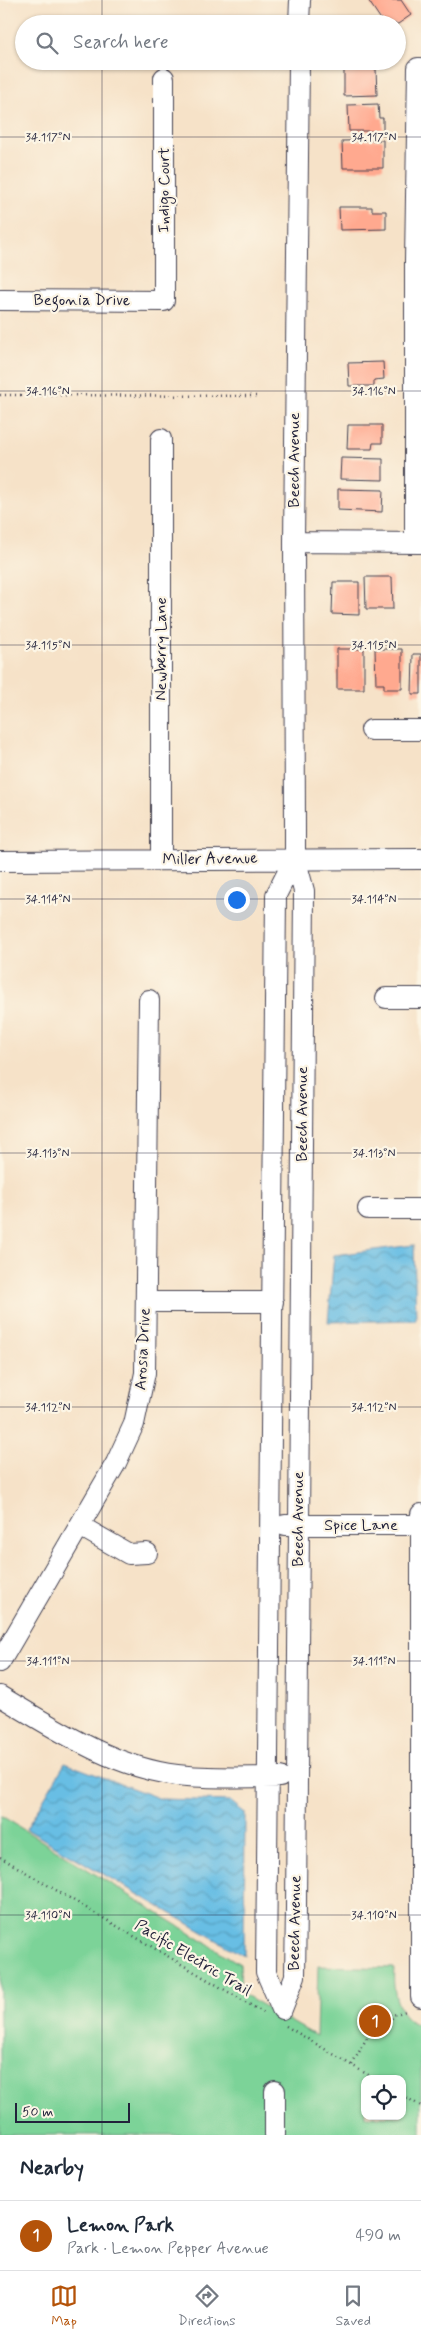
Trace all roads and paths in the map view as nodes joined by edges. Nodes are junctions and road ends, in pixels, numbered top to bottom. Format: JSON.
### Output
{"nodes":[{"id":1,"x":300,"y":0,"type":"edge"},
{"id":2,"x":300,"y":15,"type":"edge"},
{"id":3,"x":420,"y":68,"type":"edge"},
{"id":4,"x":299,"y":70,"type":"edge"},
{"id":5,"x":164,"y":78,"type":"dead end"},
{"id":6,"x":418,"y":261,"type":"edge"},
{"id":7,"x":0,"y":300,"type":"edge"},
{"id":8,"x":164,"y":301,"type":"joint"},
{"id":9,"x":0,"y":395,"type":"edge"},
{"id":10,"x":260,"y":396,"type":"dead end"},
{"id":11,"x":161,"y":439,"type":"dead end"},
{"id":12,"x":294,"y":542,"type":"junction"},
{"id":13,"x":418,"y":543,"type":"edge"},
{"id":14,"x":371,"y":730,"type":"dead end"},
{"id":15,"x":421,"y":730,"type":"edge"},
{"id":16,"x":295,"y":858,"type":"junction"},
{"id":17,"x":161,"y":859,"type":"junction"},
{"id":18,"x":421,"y":859,"type":"edge"},
{"id":19,"x":0,"y":861,"type":"edge"},
{"id":20,"x":386,"y":998,"type":"dead end"},
{"id":21,"x":421,"y":998,"type":"edge"},
{"id":22,"x":149,"y":1000,"type":"dead end"},
{"id":23,"x":368,"y":1209,"type":"dead end"},
{"id":24,"x":421,"y":1209,"type":"edge"},
{"id":25,"x":146,"y":1302,"type":"junction"},
{"id":26,"x":272,"y":1302,"type":"junction"},
{"id":27,"x":421,"y":1514,"type":"edge"},
{"id":28,"x":270,"y":1524,"type":"junction"},
{"id":29,"x":298,"y":1525,"type":"junction"},
{"id":30,"x":421,"y":1525,"type":"edge"},
{"id":31,"x":80,"y":1526,"type":"junction"},
{"id":32,"x":148,"y":1553,"type":"dead end"},
{"id":33,"x":420,"y":1660,"type":"edge"},
{"id":34,"x":0,"y":1662,"type":"edge"},
{"id":35,"x":0,"y":1696,"type":"edge"},
{"id":36,"x":268,"y":1778,"type":"junction"},
{"id":37,"x":297,"y":1778,"type":"junction"},
{"id":38,"x":421,"y":1833,"type":"edge"},
{"id":39,"x":0,"y":1857,"type":"edge"},
{"id":40,"x":421,"y":1997,"type":"edge"},
{"id":41,"x":406,"y":2011,"type":"dead end"},
{"id":42,"x":270,"y":2017,"type":"dead end"},
{"id":43,"x":278,"y":2022,"type":"dead end"},
{"id":44,"x":352,"y":2065,"type":"junction"},
{"id":45,"x":368,"y":2075,"type":"edge"},
{"id":46,"x":275,"y":2091,"type":"dead end"},
{"id":47,"x":406,"y":2097,"type":"edge"},
{"id":48,"x":421,"y":2106,"type":"edge"},
{"id":49,"x":275,"y":2135,"type":"edge"}],
"edges":[{"from":1,"to":2,"type":"street"},
{"from":3,"to":6,"type":"street"},
{"from":4,"to":12,"type":"street","name":"Beech Avenue"},
{"from":5,"to":8,"type":"street","name":"Indigo Court"},
{"from":6,"to":13,"type":"street"},
{"from":7,"to":8,"type":"street","name":"Begonia Drive"},
{"from":9,"to":10,"type":"path"},
{"from":11,"to":17,"type":"street","name":"Newberry Lane"},
{"from":12,"to":13,"type":"street"},
{"from":12,"to":16,"type":"street","name":"Beech Avenue"},
{"from":14,"to":15,"type":"street"},
{"from":16,"to":17,"type":"street","name":"Miller Avenue"},
{"from":16,"to":18,"type":"street","name":"Miller Avenue"},
{"from":16,"to":26,"type":"street","name":"Beech Avenue"},
{"from":16,"to":29,"type":"street","name":"Beech Avenue"},
{"from":17,"to":19,"type":"street","name":"Miller Avenue"},
{"from":20,"to":21,"type":"street"},
{"from":22,"to":25,"type":"street","name":"Arosia Drive"},
{"from":23,"to":24,"type":"street"},
{"from":25,"to":26,"type":"street"},
{"from":25,"to":31,"type":"street","name":"Arosia Drive"},
{"from":26,"to":28,"type":"street","name":"Beech Avenue"},
{"from":27,"to":30,"type":"street"},
{"from":28,"to":29,"type":"street","name":"Spice Lane"},
{"from":28,"to":36,"type":"street","name":"Beech Avenue"},
{"from":29,"to":30,"type":"street","name":"Spice Lane"},
{"from":29,"to":37,"type":"street","name":"Beech Avenue"},
{"from":30,"to":33,"type":"street"},
{"from":31,"to":32,"type":"street"},
{"from":31,"to":34,"type":"street","name":"Arosia Drive"},
{"from":33,"to":38,"type":"street"},
{"from":35,"to":36,"type":"street"},
{"from":36,"to":37,"type":"street"},
{"from":36,"to":37,"type":"street","name":"Beech Avenue"},
{"from":38,"to":40,"type":"street"},
{"from":39,"to":42,"type":"path","name":"Pacific Electric Trail"},
{"from":41,"to":44,"type":"path"},
{"from":43,"to":44,"type":"path"},
{"from":44,"to":45,"type":"path"},
{"from":46,"to":49,"type":"street"},
{"from":47,"to":48,"type":"path"}]}
